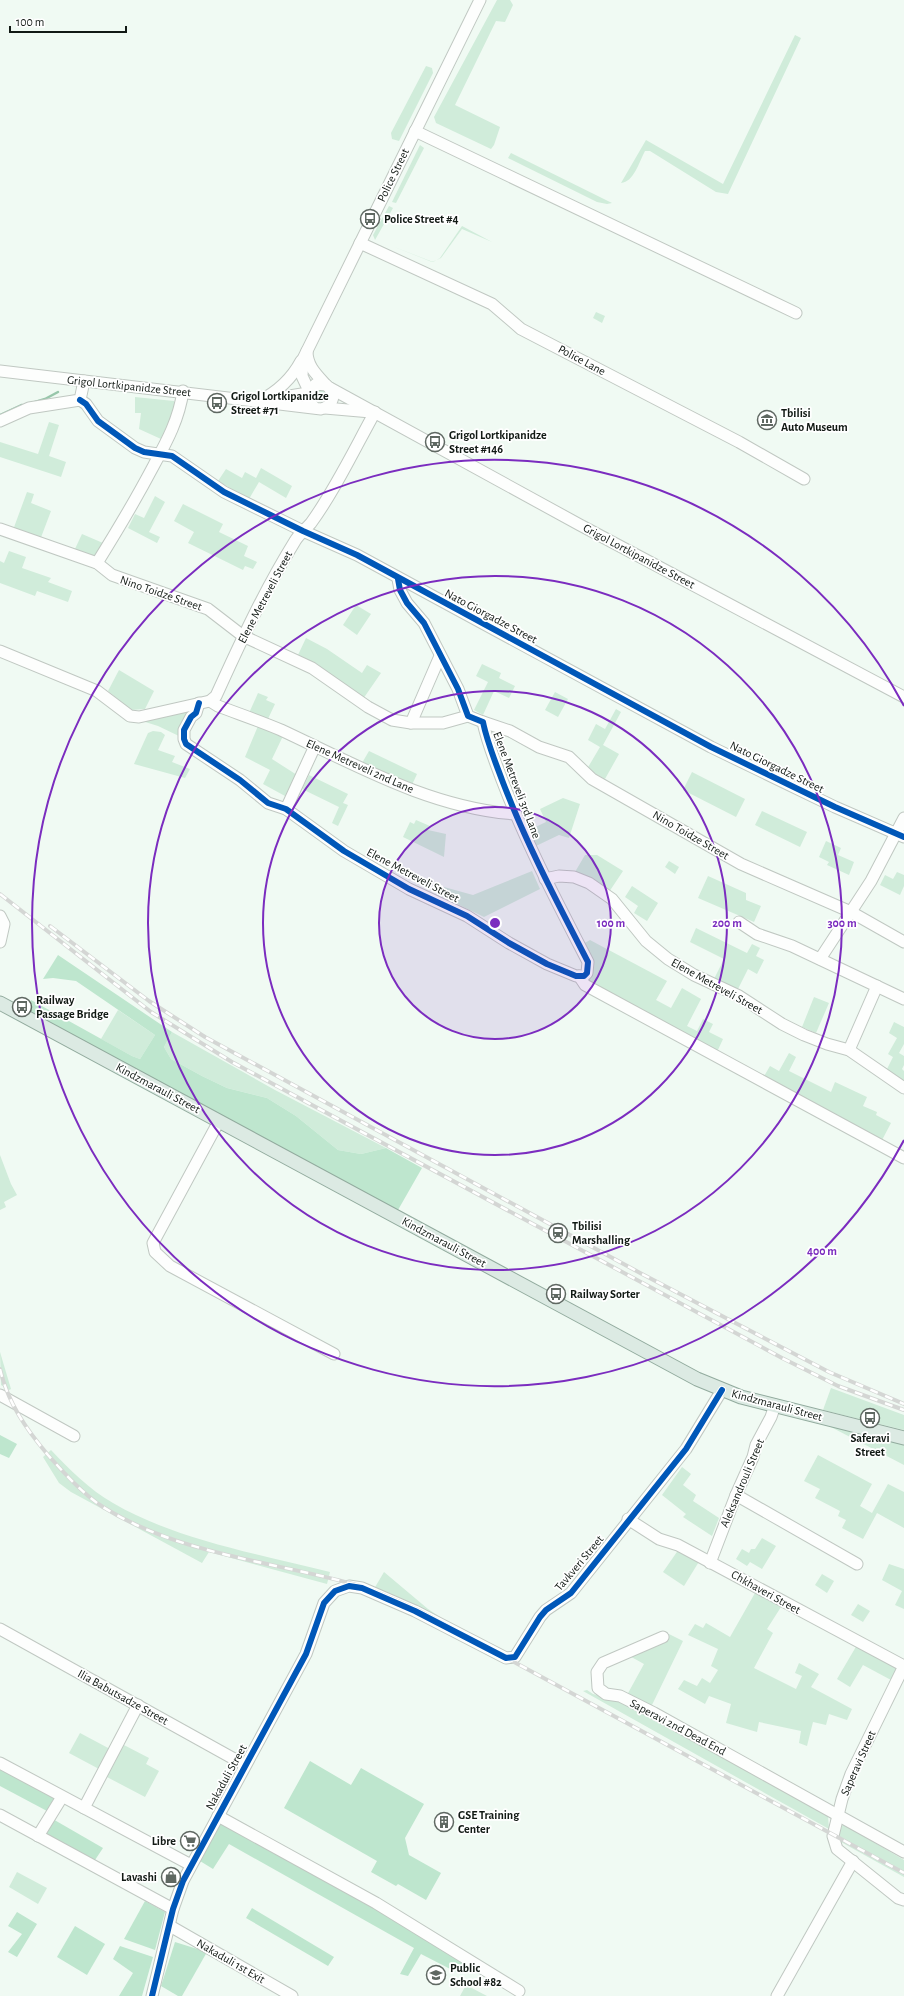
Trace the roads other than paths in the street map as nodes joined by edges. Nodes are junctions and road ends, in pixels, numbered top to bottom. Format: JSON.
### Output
{"nodes":[{"id":1,"x":480,"y":0,"type":"edge"},
{"id":2,"x":415,"y":131,"type":"junction"},
{"id":3,"x":360,"y":243,"type":"junction"},
{"id":4,"x":796,"y":313,"type":"dead end"},
{"id":5,"x":305,"y":354,"type":"junction"},
{"id":6,"x":0,"y":371,"type":"edge"},
{"id":7,"x":84,"y":380,"type":"junction"},
{"id":8,"x":328,"y":386,"type":"junction"},
{"id":9,"x":183,"y":391,"type":"junction"},
{"id":10,"x":309,"y":392,"type":"junction"},
{"id":11,"x":80,"y":400,"type":"junction"},
{"id":12,"x":259,"y":401,"type":"junction"},
{"id":13,"x":320,"y":408,"type":"junction"},
{"id":14,"x":375,"y":412,"type":"junction"},
{"id":15,"x":0,"y":421,"type":"edge"},
{"id":16,"x":160,"y":454,"type":"junction"},
{"id":17,"x":804,"y":479,"type":"dead end"},
{"id":18,"x":0,"y":529,"type":"edge"},
{"id":19,"x":302,"y":531,"type":"junction"},
{"id":20,"x":98,"y":564,"type":"junction"},
{"id":21,"x":398,"y":578,"type":"junction"},
{"id":22,"x":243,"y":636,"type":"junction"},
{"id":23,"x":0,"y":651,"type":"edge"},
{"id":24,"x":440,"y":656,"type":"junction"},
{"id":25,"x":904,"y":697,"type":"edge"},
{"id":26,"x":210,"y":701,"type":"junction"},
{"id":27,"x":199,"y":703,"type":"junction"},
{"id":28,"x":468,"y":716,"type":"junction"},
{"id":29,"x":411,"y":722,"type":"junction"},
{"id":30,"x":483,"y":722,"type":"junction"},
{"id":31,"x":315,"y":746,"type":"junction"},
{"id":32,"x":286,"y":809,"type":"junction"},
{"id":33,"x":515,"y":814,"type":"junction"},
{"id":34,"x":904,"y":818,"type":"edge"},
{"id":35,"x":900,"y":836,"type":"edge"},
{"id":36,"x":545,"y":879,"type":"junction"},
{"id":37,"x":850,"y":912,"type":"junction"},
{"id":38,"x":0,"y":916,"type":"edge"},
{"id":39,"x":739,"y":922,"type":"dead end"},
{"id":40,"x":0,"y":942,"type":"edge"},
{"id":41,"x":904,"y":942,"type":"edge"},
{"id":42,"x":820,"y":959,"type":"junction"},
{"id":43,"x":579,"y":976,"type":"junction"},
{"id":44,"x":877,"y":986,"type":"junction"},
{"id":45,"x":904,"y":999,"type":"edge"},
{"id":46,"x":0,"y":1003,"type":"edge"},
{"id":47,"x":849,"y":1050,"type":"junction"},
{"id":48,"x":904,"y":1088,"type":"edge"},
{"id":49,"x":219,"y":1121,"type":"junction"},
{"id":50,"x":904,"y":1158,"type":"edge"},
{"id":51,"x":334,"y":1354,"type":"dead end"},
{"id":52,"x":722,"y":1390,"type":"junction"},
{"id":53,"x":0,"y":1395,"type":"edge"},
{"id":54,"x":775,"y":1405,"type":"junction"},
{"id":55,"x":74,"y":1436,"type":"dead end"},
{"id":56,"x":904,"y":1438,"type":"edge"},
{"id":57,"x":736,"y":1495,"type":"junction"},
{"id":58,"x":628,"y":1519,"type":"junction"},
{"id":59,"x":710,"y":1562,"type":"junction"},
{"id":60,"x":857,"y":1564,"type":"dead end"},
{"id":61,"x":349,"y":1586,"type":"joint"},
{"id":62,"x":0,"y":1629,"type":"edge"},
{"id":63,"x":663,"y":1637,"type":"dead end"},
{"id":64,"x":904,"y":1666,"type":"edge"},
{"id":65,"x":138,"y":1705,"type":"junction"},
{"id":66,"x":0,"y":1763,"type":"edge"},
{"id":67,"x":245,"y":1765,"type":"junction"},
{"id":68,"x":62,"y":1797,"type":"junction"},
{"id":69,"x":84,"y":1808,"type":"junction"},
{"id":70,"x":838,"y":1814,"type":"junction"},
{"id":71,"x":0,"y":1815,"type":"edge"},
{"id":72,"x":218,"y":1816,"type":"junction"},
{"id":73,"x":38,"y":1836,"type":"junction"},
{"id":74,"x":904,"y":1852,"type":"edge"},
{"id":75,"x":853,"y":1861,"type":"junction"},
{"id":76,"x":190,"y":1865,"type":"junction"},
{"id":77,"x":904,"y":1900,"type":"edge"},
{"id":78,"x":173,"y":1909,"type":"junction"},
{"id":79,"x":170,"y":1926,"type":"junction"},
{"id":80,"x":519,"y":1991,"type":"dead end"},
{"id":81,"x":152,"y":1996,"type":"edge"},
{"id":82,"x":292,"y":1996,"type":"edge"},
{"id":83,"x":777,"y":1996,"type":"edge"}],
"edges":[{"from":1,"to":2,"type":"street","name":"Police Street"},
{"from":2,"to":3,"type":"street","name":"Police Street"},
{"from":2,"to":4,"type":"street"},
{"from":3,"to":5,"type":"street","name":"Police Street"},
{"from":3,"to":17,"type":"street","name":"Police Lane"},
{"from":5,"to":8,"type":"street"},
{"from":5,"to":10,"type":"street","name":"Police Street"},
{"from":5,"to":12,"type":"street"},
{"from":6,"to":7,"type":"street","name":"Grigol Lortkipanidze Street"},
{"from":7,"to":9,"type":"street","name":"Grigol Lortkipanidze Street"},
{"from":7,"to":11,"type":"street"},
{"from":8,"to":10,"type":"street"},
{"from":8,"to":13,"type":"street"},
{"from":8,"to":14,"type":"street","name":"Grigol Lortkipanidze Street"},
{"from":9,"to":12,"type":"street","name":"Grigol Lortkipanidze Street"},
{"from":9,"to":16,"type":"street"},
{"from":10,"to":12,"type":"street","name":"Grigol Lortkipanidze Street"},
{"from":10,"to":13,"type":"street"},
{"from":11,"to":15,"type":"street"},
{"from":11,"to":16,"type":"street","name":"Nato Giorgadze Street"},
{"from":12,"to":13,"type":"street","name":"Grigol Lortkipanidze Street"},
{"from":13,"to":14,"type":"street","name":"Grigol Lortkipanidze Street"},
{"from":14,"to":19,"type":"street","name":"Elene Metreveli Street"},
{"from":14,"to":25,"type":"street","name":"Grigol Lortkipanidze Street"},
{"from":16,"to":19,"type":"street","name":"Nato Giorgadze Street"},
{"from":16,"to":20,"type":"street"},
{"from":18,"to":20,"type":"street","name":"Nino Toidze Street"},
{"from":19,"to":21,"type":"street","name":"Nato Giorgadze Street"},
{"from":19,"to":22,"type":"street","name":"Elene Metreveli Street"},
{"from":20,"to":22,"type":"street","name":"Nino Toidze Street"},
{"from":21,"to":24,"type":"street"},
{"from":21,"to":35,"type":"street","name":"Nato Giorgadze Street"},
{"from":22,"to":26,"type":"street","name":"Elene Metreveli Street"},
{"from":22,"to":29,"type":"street","name":"Nino Toidze Street"},
{"from":23,"to":27,"type":"street"},
{"from":24,"to":28,"type":"street"},
{"from":24,"to":29,"type":"street"},
{"from":26,"to":27,"type":"street"},
{"from":26,"to":31,"type":"street","name":"Elene Metreveli 2nd Lane"},
{"from":27,"to":32,"type":"street","name":"Elene Metreveli Street"},
{"from":28,"to":29,"type":"street","name":"Nino Toidze Street"},
{"from":28,"to":30,"type":"street","name":"Elene Metreveli 3rd Lane"},
{"from":30,"to":33,"type":"street","name":"Elene Metreveli 3rd Lane"},
{"from":30,"to":37,"type":"street","name":"Nino Toidze Street"},
{"from":31,"to":32,"type":"street"},
{"from":31,"to":33,"type":"street","name":"Elene Metreveli 2nd Lane"},
{"from":32,"to":43,"type":"street","name":"Elene Metreveli Street"},
{"from":33,"to":36,"type":"street","name":"Elene Metreveli 3rd Lane"},
{"from":34,"to":35,"type":"street"},
{"from":35,"to":37,"type":"street"},
{"from":36,"to":43,"type":"street"},
{"from":36,"to":47,"type":"street","name":"Elene Metreveli Street"},
{"from":37,"to":41,"type":"street","name":"Nino Toidze Street"},
{"from":37,"to":42,"type":"street"},
{"from":38,"to":40,"type":"street"},
{"from":39,"to":42,"type":"street"},
{"from":42,"to":44,"type":"street"},
{"from":43,"to":50,"type":"street"},
{"from":44,"to":45,"type":"street"},
{"from":44,"to":47,"type":"street"},
{"from":46,"to":49,"type":"main road","name":"Kindzmarauli Street"},
{"from":47,"to":48,"type":"street","name":"Elene Metreveli Street"},
{"from":49,"to":51,"type":"street"},
{"from":49,"to":52,"type":"main road","name":"Kindzmarauli Street"},
{"from":52,"to":54,"type":"main road","name":"Kindzmarauli Street"},
{"from":52,"to":58,"type":"street","name":"Tavkveri Street"},
{"from":53,"to":55,"type":"street"},
{"from":54,"to":56,"type":"main road","name":"Kindzmarauli Street"},
{"from":54,"to":57,"type":"street","name":"Aleksandrouli Street"},
{"from":57,"to":59,"type":"street","name":"Aleksandrouli Street"},
{"from":57,"to":60,"type":"street"},
{"from":58,"to":59,"type":"street","name":"Chkhaveri Street"},
{"from":58,"to":61,"type":"street","name":"Tavkveri Street"},
{"from":59,"to":64,"type":"street","name":"Chkhaveri Street"},
{"from":61,"to":67,"type":"street","name":"Nakaduli Street"},
{"from":62,"to":65,"type":"street","name":"Ilia Babutsadze Street"},
{"from":63,"to":70,"type":"street","name":"Saperavi 2nd Dead End"},
{"from":64,"to":70,"type":"street","name":"Saperavi Street"},
{"from":65,"to":67,"type":"street","name":"Ilia Babutsadze Street"},
{"from":65,"to":69,"type":"street"},
{"from":66,"to":68,"type":"street"},
{"from":67,"to":72,"type":"street","name":"Nakaduli Street"},
{"from":68,"to":69,"type":"street"},
{"from":68,"to":73,"type":"street"},
{"from":69,"to":76,"type":"street"},
{"from":70,"to":74,"type":"street"},
{"from":70,"to":75,"type":"street","name":"Saperavi Street"},
{"from":71,"to":73,"type":"street"},
{"from":72,"to":76,"type":"street","name":"Nakaduli Street"},
{"from":72,"to":80,"type":"street"},
{"from":73,"to":78,"type":"street"},
{"from":75,"to":77,"type":"street"},
{"from":75,"to":83,"type":"street"},
{"from":76,"to":78,"type":"street","name":"Nakaduli Street"},
{"from":78,"to":79,"type":"street","name":"Nakaduli Street"},
{"from":79,"to":81,"type":"street","name":"Nakaduli Street"},
{"from":79,"to":82,"type":"street","name":"Nakaduli 1st Exit"}]}
